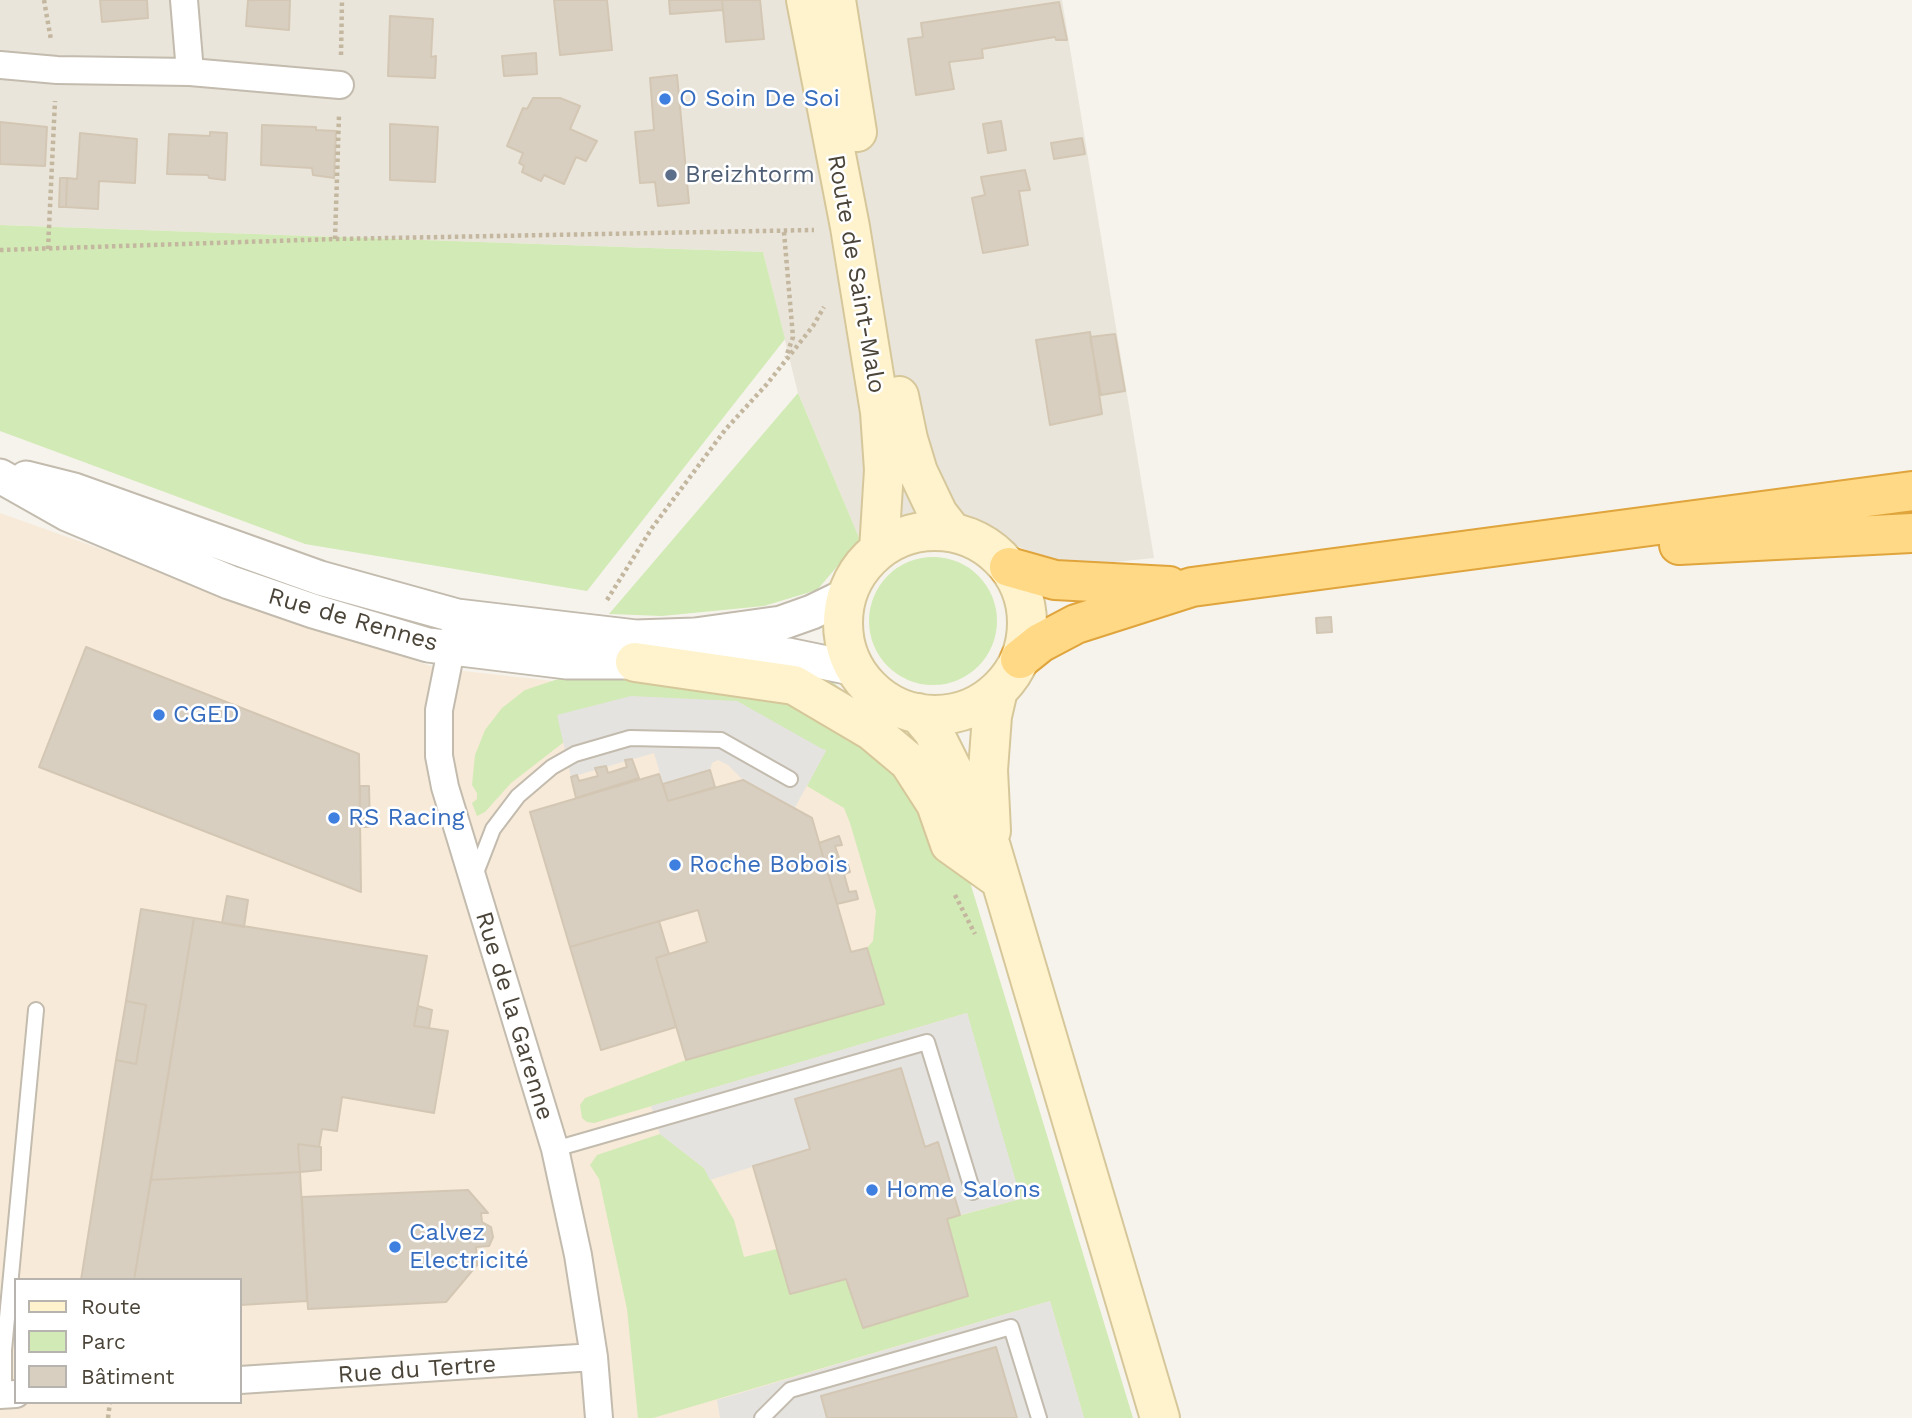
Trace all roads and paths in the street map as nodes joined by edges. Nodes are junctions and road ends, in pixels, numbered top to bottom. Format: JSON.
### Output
{"nodes":[{"id":1,"x":184,"y":0,"type":"edge"},
{"id":2,"x":342,"y":0,"type":"edge"},
{"id":3,"x":806,"y":0,"type":"edge"},
{"id":4,"x":836,"y":0,"type":"edge"},
{"id":5,"x":0,"y":65,"type":"edge"},
{"id":6,"x":57,"y":71,"type":"junction"},
{"id":7,"x":190,"y":72,"type":"junction"},
{"id":8,"x":340,"y":85,"type":"junction"},
{"id":9,"x":850,"y":227,"type":"junction"},
{"id":10,"x":784,"y":232,"type":"junction"},
{"id":11,"x":335,"y":239,"type":"junction"},
{"id":12,"x":48,"y":249,"type":"junction"},
{"id":13,"x":0,"y":250,"type":"edge"},
{"id":14,"x":0,"y":474,"type":"edge"},
{"id":15,"x":1912,"y":491,"type":"edge"},
{"id":16,"x":952,"y":532,"type":"junction"},
{"id":17,"x":1912,"y":533,"type":"edge"},
{"id":18,"x":1474,"y":549,"type":"junction"},
{"id":19,"x":879,"y":550,"type":"junction"},
{"id":20,"x":1009,"y":567,"type":"junction"},
{"id":21,"x":1192,"y":587,"type":"junction"},
{"id":22,"x":847,"y":595,"type":"junction"},
{"id":23,"x":457,"y":616,"type":"junction"},
{"id":24,"x":599,"y":634,"type":"junction"},
{"id":25,"x":451,"y":649,"type":"junction"},
{"id":26,"x":1020,"y":659,"type":"junction"},
{"id":27,"x":635,"y":662,"type":"junction"},
{"id":28,"x":856,"y":669,"type":"junction"},
{"id":29,"x":998,"y":690,"type":"junction"},
{"id":30,"x":918,"y":713,"type":"junction"},
{"id":31,"x":790,"y":779,"type":"dead end"},
{"id":32,"x":995,"y":863,"type":"junction"},
{"id":33,"x":473,"y":879,"type":"junction"},
{"id":34,"x":954,"y":893,"type":"dead end"},
{"id":35,"x":977,"y":942,"type":"dead end"},
{"id":36,"x":36,"y":1010,"type":"dead end"},
{"id":37,"x":555,"y":1149,"type":"junction"},
{"id":38,"x":973,"y":1192,"type":"dead end"},
{"id":39,"x":594,"y":1357,"type":"junction"},
{"id":40,"x":242,"y":1380,"type":"edge"},
{"id":41,"x":5,"y":1396,"type":"edge"},
{"id":42,"x":599,"y":1418,"type":"edge"},
{"id":43,"x":762,"y":1418,"type":"edge"},
{"id":44,"x":1038,"y":1418,"type":"edge"},
{"id":45,"x":1160,"y":1418,"type":"edge"}],
"edges":[{"from":1,"to":7,"type":"street"},
{"from":2,"to":8,"type":"path"},
{"from":3,"to":9,"type":"main road","name":"Route de Saint-Malo"},
{"from":4,"to":16,"type":"main road","name":"Route de Saint-Malo"},
{"from":5,"to":6,"type":"street"},
{"from":6,"to":7,"type":"street"},
{"from":6,"to":12,"type":"path"},
{"from":7,"to":8,"type":"street"},
{"from":8,"to":11,"type":"path"},
{"from":9,"to":10,"type":"path"},
{"from":9,"to":19,"type":"main road","name":"Route de Saint-Malo"},
{"from":10,"to":11,"type":"path"},
{"from":10,"to":24,"type":"path"},
{"from":11,"to":12,"type":"path"},
{"from":12,"to":13,"type":"path"},
{"from":14,"to":23,"type":"street","name":"Rue de Rennes"},
{"from":14,"to":25,"type":"street","name":"Rue de Rennes"},
{"from":15,"to":18,"type":"highway"},
{"from":16,"to":19,"type":"main road"},
{"from":16,"to":20,"type":"main road"},
{"from":17,"to":18,"type":"highway"},
{"from":18,"to":21,"type":"highway"},
{"from":19,"to":22,"type":"main road"},
{"from":20,"to":21,"type":"highway"},
{"from":20,"to":26,"type":"main road"},
{"from":21,"to":26,"type":"highway"},
{"from":22,"to":24,"type":"street","name":"Rue de Rennes"},
{"from":22,"to":28,"type":"main road"},
{"from":23,"to":24,"type":"street","name":"Rue de Rennes"},
{"from":23,"to":25,"type":"street","name":"Rue de la Garenne"},
{"from":25,"to":27,"type":"street","name":"Rue de Rennes"},
{"from":25,"to":33,"type":"street","name":"Rue de la Garenne"},
{"from":26,"to":29,"type":"main road"},
{"from":27,"to":28,"type":"street","name":"Rue de Rennes"},
{"from":27,"to":32,"type":"main road"},
{"from":28,"to":30,"type":"main road"},
{"from":29,"to":30,"type":"main road"},
{"from":29,"to":32,"type":"main road"},
{"from":30,"to":32,"type":"main road"},
{"from":31,"to":33,"type":"lane"},
{"from":32,"to":45,"type":"main road"},
{"from":33,"to":37,"type":"street","name":"Rue de la Garenne"},
{"from":34,"to":35,"type":"path"},
{"from":36,"to":41,"type":"lane"},
{"from":37,"to":38,"type":"lane"},
{"from":37,"to":39,"type":"street","name":"Rue de la Garenne"},
{"from":39,"to":40,"type":"street","name":"Rue du Tertre"},
{"from":39,"to":42,"type":"street","name":"Rue de la Garenne"},
{"from":43,"to":44,"type":"lane"}]}
